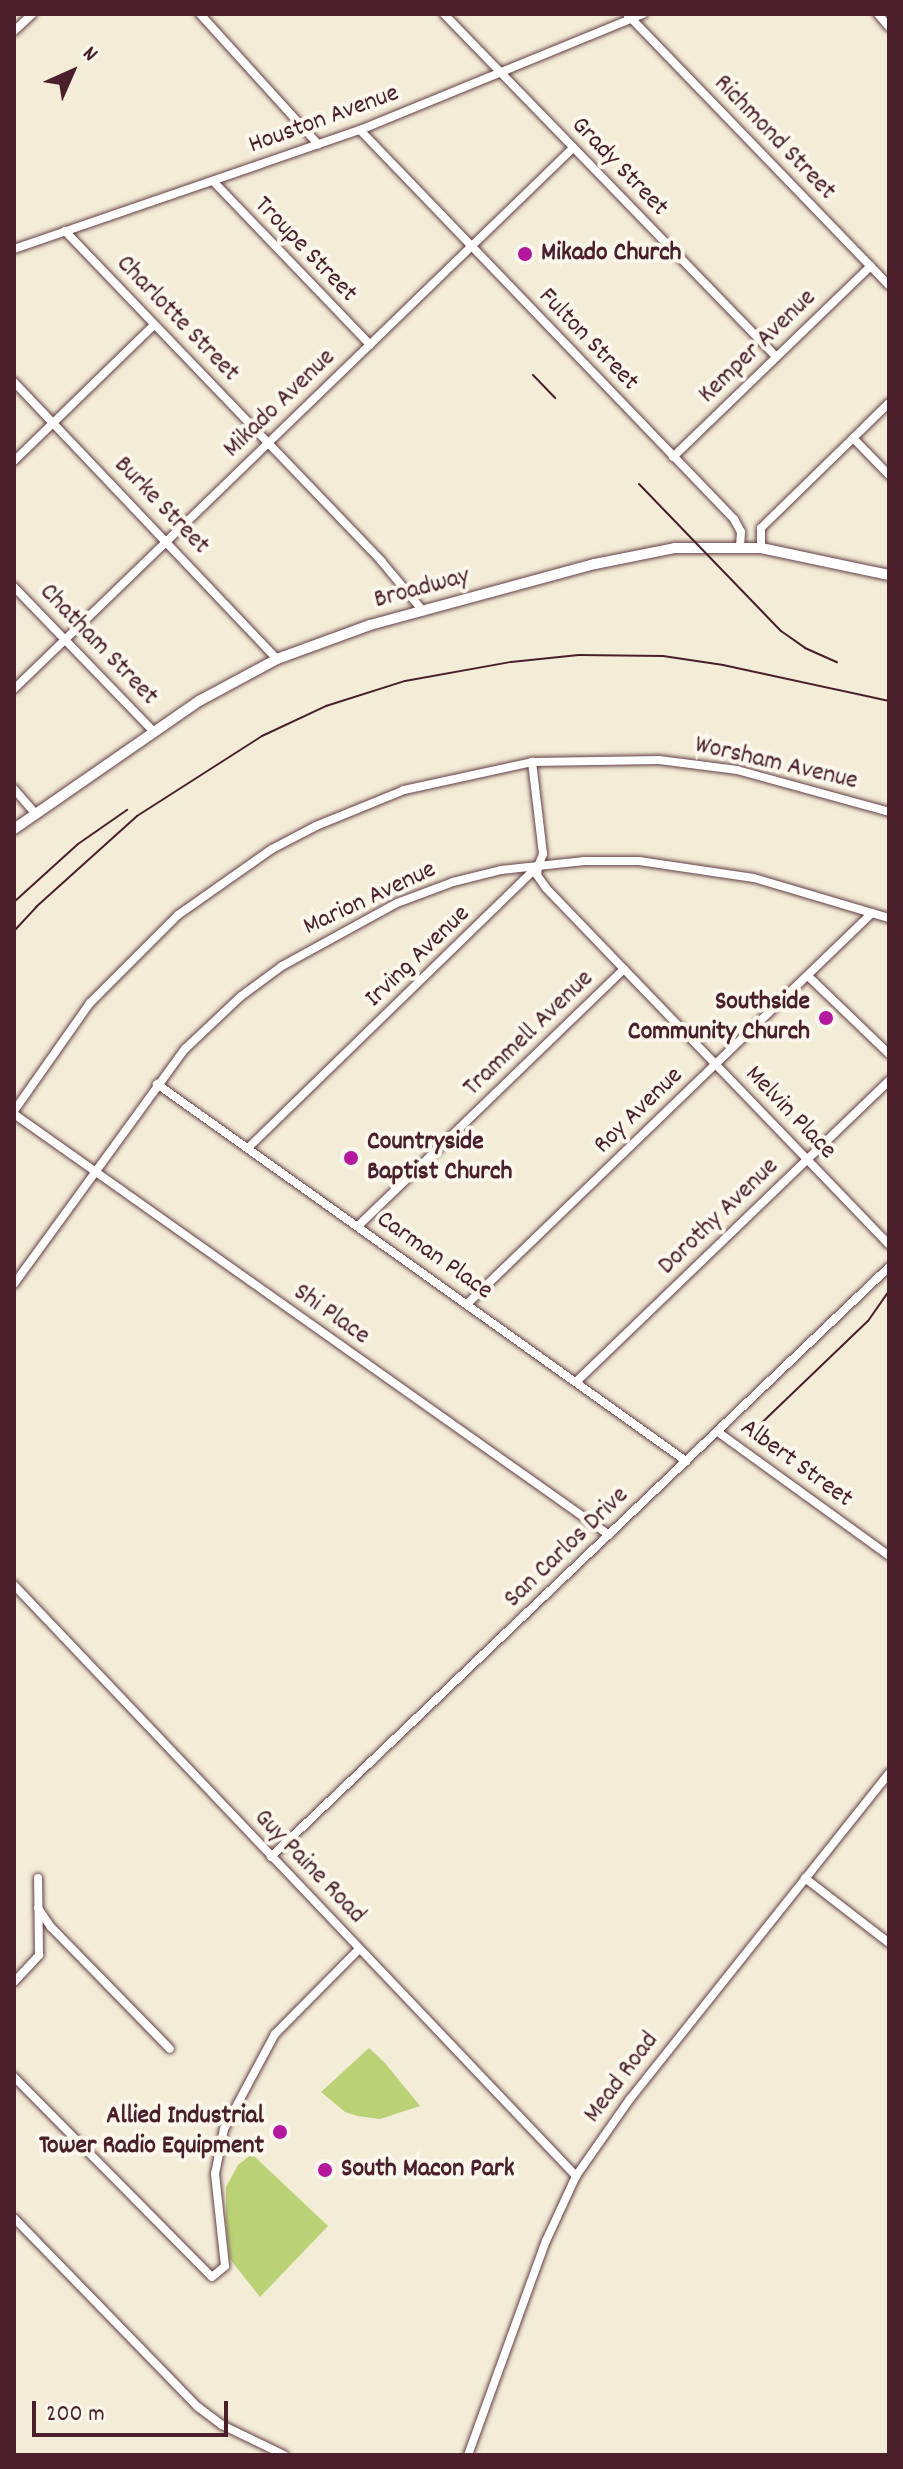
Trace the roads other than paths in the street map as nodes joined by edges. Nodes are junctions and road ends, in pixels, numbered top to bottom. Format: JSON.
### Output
{"nodes":[{"id":1,"x":32,"y":14,"type":"edge"},
{"id":2,"x":200,"y":14,"type":"edge"},
{"id":3,"x":444,"y":14,"type":"edge"},
{"id":4,"x":643,"y":14,"type":"edge"},
{"id":5,"x":878,"y":14,"type":"edge"},
{"id":6,"x":629,"y":17,"type":"edge"},
{"id":7,"x":889,"y":27,"type":"edge"},
{"id":8,"x":14,"y":31,"type":"edge"},
{"id":9,"x":501,"y":73,"type":"junction"},
{"id":10,"x":360,"y":130,"type":"junction"},
{"id":11,"x":318,"y":144,"type":"junction"},
{"id":12,"x":573,"y":148,"type":"junction"},
{"id":13,"x":213,"y":181,"type":"junction"},
{"id":14,"x":65,"y":231,"type":"junction"},
{"id":15,"x":471,"y":248,"type":"junction"},
{"id":16,"x":14,"y":249,"type":"edge"},
{"id":17,"x":871,"y":266,"type":"junction"},
{"id":18,"x":889,"y":285,"type":"edge"},
{"id":19,"x":154,"y":325,"type":"junction"},
{"id":20,"x":370,"y":345,"type":"junction"},
{"id":21,"x":776,"y":357,"type":"junction"},
{"id":22,"x":14,"y":382,"type":"edge"},
{"id":23,"x":889,"y":403,"type":"edge"},
{"id":24,"x":53,"y":422,"type":"junction"},
{"id":25,"x":853,"y":438,"type":"junction"},
{"id":26,"x":268,"y":443,"type":"junction"},
{"id":27,"x":673,"y":457,"type":"junction"},
{"id":28,"x":14,"y":461,"type":"edge"},
{"id":29,"x":889,"y":475,"type":"edge"},
{"id":30,"x":167,"y":541,"type":"junction"},
{"id":31,"x":740,"y":546,"type":"junction"},
{"id":32,"x":761,"y":548,"type":"junction"},
{"id":33,"x":889,"y":575,"type":"edge"},
{"id":34,"x":14,"y":587,"type":"edge"},
{"id":35,"x":423,"y":611,"type":"junction"},
{"id":36,"x":64,"y":641,"type":"junction"},
{"id":37,"x":277,"y":659,"type":"junction"},
{"id":38,"x":14,"y":689,"type":"edge"},
{"id":39,"x":154,"y":732,"type":"junction"},
{"id":40,"x":532,"y":762,"type":"junction"},
{"id":41,"x":14,"y":789,"type":"edge"},
{"id":42,"x":889,"y":812,"type":"edge"},
{"id":43,"x":36,"y":814,"type":"junction"},
{"id":44,"x":14,"y":829,"type":"edge"},
{"id":45,"x":538,"y":866,"type":"junction"},
{"id":46,"x":872,"y":913,"type":"junction"},
{"id":47,"x":889,"y":918,"type":"edge"},
{"id":48,"x":624,"y":969,"type":"junction"},
{"id":49,"x":808,"y":976,"type":"junction"},
{"id":50,"x":889,"y":1054,"type":"edge"},
{"id":51,"x":715,"y":1065,"type":"junction"},
{"id":52,"x":889,"y":1081,"type":"edge"},
{"id":53,"x":157,"y":1084,"type":"junction"},
{"id":54,"x":14,"y":1112,"type":"edge"},
{"id":55,"x":31,"y":1127,"type":"joint"},
{"id":56,"x":248,"y":1148,"type":"junction"},
{"id":57,"x":807,"y":1160,"type":"junction"},
{"id":58,"x":95,"y":1172,"type":"junction"},
{"id":59,"x":358,"y":1226,"type":"junction"},
{"id":60,"x":889,"y":1245,"type":"edge"},
{"id":61,"x":889,"y":1267,"type":"edge"},
{"id":62,"x":14,"y":1284,"type":"edge"},
{"id":63,"x":467,"y":1304,"type":"junction"},
{"id":64,"x":577,"y":1381,"type":"junction"},
{"id":65,"x":718,"y":1432,"type":"junction"},
{"id":66,"x":686,"y":1461,"type":"junction"},
{"id":67,"x":609,"y":1535,"type":"junction"},
{"id":68,"x":889,"y":1556,"type":"edge"},
{"id":69,"x":14,"y":1585,"type":"edge"},
{"id":70,"x":889,"y":1773,"type":"edge"},
{"id":71,"x":271,"y":1857,"type":"junction"},
{"id":72,"x":38,"y":1878,"type":"dead end"},
{"id":73,"x":805,"y":1878,"type":"junction"},
{"id":74,"x":38,"y":1908,"type":"junction"},
{"id":75,"x":889,"y":1943,"type":"edge"},
{"id":76,"x":359,"y":1949,"type":"junction"},
{"id":77,"x":14,"y":1982,"type":"edge"},
{"id":78,"x":170,"y":2049,"type":"dead end"},
{"id":79,"x":14,"y":2077,"type":"edge"},
{"id":80,"x":576,"y":2176,"type":"junction"},
{"id":81,"x":14,"y":2218,"type":"edge"},
{"id":82,"x":284,"y":2455,"type":"edge"},
{"id":83,"x":468,"y":2455,"type":"edge"}],
"edges":[{"from":1,"to":8,"type":"street"},
{"from":2,"to":11,"type":"street"},
{"from":3,"to":9,"type":"street","name":"Grady Street"},
{"from":4,"to":6,"type":"street","name":"Houston Avenue"},
{"from":5,"to":7,"type":"street"},
{"from":6,"to":9,"type":"street","name":"Houston Avenue"},
{"from":6,"to":17,"type":"street","name":"Richmond Street"},
{"from":9,"to":10,"type":"street","name":"Houston Avenue"},
{"from":9,"to":12,"type":"street","name":"Grady Street"},
{"from":10,"to":11,"type":"street","name":"Houston Avenue"},
{"from":10,"to":15,"type":"street","name":"Fulton Street"},
{"from":11,"to":13,"type":"street","name":"Houston Avenue"},
{"from":12,"to":15,"type":"street","name":"Mikado Avenue"},
{"from":12,"to":21,"type":"street","name":"Grady Street"},
{"from":13,"to":14,"type":"street","name":"Houston Avenue"},
{"from":13,"to":20,"type":"street","name":"Troupe Street"},
{"from":14,"to":16,"type":"street","name":"Houston Avenue"},
{"from":14,"to":19,"type":"street","name":"Charlotte Street"},
{"from":15,"to":20,"type":"street","name":"Mikado Avenue"},
{"from":15,"to":27,"type":"street","name":"Fulton Street"},
{"from":17,"to":18,"type":"street","name":"Richmond Street"},
{"from":17,"to":21,"type":"street","name":"Kemper Avenue"},
{"from":19,"to":24,"type":"street"},
{"from":19,"to":26,"type":"street","name":"Charlotte Street"},
{"from":20,"to":26,"type":"street","name":"Mikado Avenue"},
{"from":21,"to":27,"type":"street","name":"Kemper Avenue"},
{"from":22,"to":24,"type":"street","name":"Burke Street"},
{"from":23,"to":25,"type":"street"},
{"from":24,"to":28,"type":"street"},
{"from":24,"to":30,"type":"street","name":"Burke Street"},
{"from":25,"to":29,"type":"street"},
{"from":25,"to":32,"type":"street"},
{"from":26,"to":30,"type":"street","name":"Mikado Avenue"},
{"from":26,"to":35,"type":"street","name":"Charlotte Street"},
{"from":27,"to":31,"type":"street","name":"Fulton Street"},
{"from":30,"to":36,"type":"street","name":"Mikado Avenue"},
{"from":30,"to":37,"type":"street","name":"Burke Street"},
{"from":31,"to":32,"type":"main road","name":"Broadway"},
{"from":31,"to":35,"type":"main road","name":"Broadway"},
{"from":32,"to":33,"type":"main road","name":"Broadway"},
{"from":34,"to":36,"type":"street","name":"Chatham Street"},
{"from":35,"to":37,"type":"main road","name":"Broadway"},
{"from":36,"to":38,"type":"street","name":"Mikado Avenue"},
{"from":36,"to":39,"type":"street","name":"Chatham Street"},
{"from":37,"to":39,"type":"main road","name":"Broadway"},
{"from":39,"to":43,"type":"main road","name":"Broadway"},
{"from":40,"to":42,"type":"street","name":"Worsham Avenue"},
{"from":40,"to":45,"type":"street"},
{"from":40,"to":54,"type":"street","name":"Worsham Avenue"},
{"from":41,"to":43,"type":"street"},
{"from":43,"to":44,"type":"main road","name":"Broadway"},
{"from":45,"to":46,"type":"street","name":"Marion Avenue"},
{"from":45,"to":48,"type":"street","name":"Melvin Place"},
{"from":45,"to":53,"type":"street","name":"Marion Avenue"},
{"from":45,"to":56,"type":"street","name":"Irving Avenue"},
{"from":46,"to":47,"type":"street","name":"Marion Avenue"},
{"from":46,"to":49,"type":"street","name":"Roy Avenue"},
{"from":48,"to":51,"type":"street","name":"Melvin Place"},
{"from":48,"to":59,"type":"street","name":"Trammell Avenue"},
{"from":49,"to":50,"type":"street"},
{"from":49,"to":51,"type":"street","name":"Roy Avenue"},
{"from":51,"to":57,"type":"street","name":"Melvin Place"},
{"from":51,"to":63,"type":"street","name":"Roy Avenue"},
{"from":52,"to":57,"type":"street","name":"Dorothy Avenue"},
{"from":53,"to":56,"type":"street","name":"Carman Place"},
{"from":53,"to":58,"type":"street","name":"Marion Avenue"},
{"from":54,"to":55,"type":"street","name":"Worsham Avenue"},
{"from":55,"to":58,"type":"street","name":"Shi Place"},
{"from":56,"to":59,"type":"street","name":"Carman Place"},
{"from":57,"to":60,"type":"street","name":"Melvin Place"},
{"from":57,"to":64,"type":"street","name":"Dorothy Avenue"},
{"from":58,"to":62,"type":"street","name":"Marion Avenue"},
{"from":58,"to":67,"type":"street","name":"Shi Place"},
{"from":59,"to":63,"type":"street","name":"Carman Place"},
{"from":61,"to":65,"type":"street","name":"San Carlos Drive"},
{"from":63,"to":64,"type":"street","name":"Carman Place"},
{"from":64,"to":66,"type":"street","name":"Carman Place"},
{"from":65,"to":66,"type":"street","name":"San Carlos Drive"},
{"from":65,"to":68,"type":"street","name":"Albert Street"},
{"from":66,"to":67,"type":"street","name":"San Carlos Drive"},
{"from":67,"to":71,"type":"street","name":"San Carlos Drive"},
{"from":69,"to":71,"type":"street","name":"Guy Paine Road"},
{"from":70,"to":73,"type":"street","name":"Mead Road"},
{"from":71,"to":76,"type":"street","name":"Guy Paine Road"},
{"from":72,"to":74,"type":"street"},
{"from":73,"to":75,"type":"street"},
{"from":73,"to":80,"type":"street","name":"Mead Road"},
{"from":74,"to":77,"type":"street"},
{"from":74,"to":78,"type":"street"},
{"from":76,"to":79,"type":"street"},
{"from":76,"to":80,"type":"street","name":"Guy Paine Road"},
{"from":80,"to":83,"type":"street","name":"Mead Road"},
{"from":81,"to":82,"type":"street"}]}
